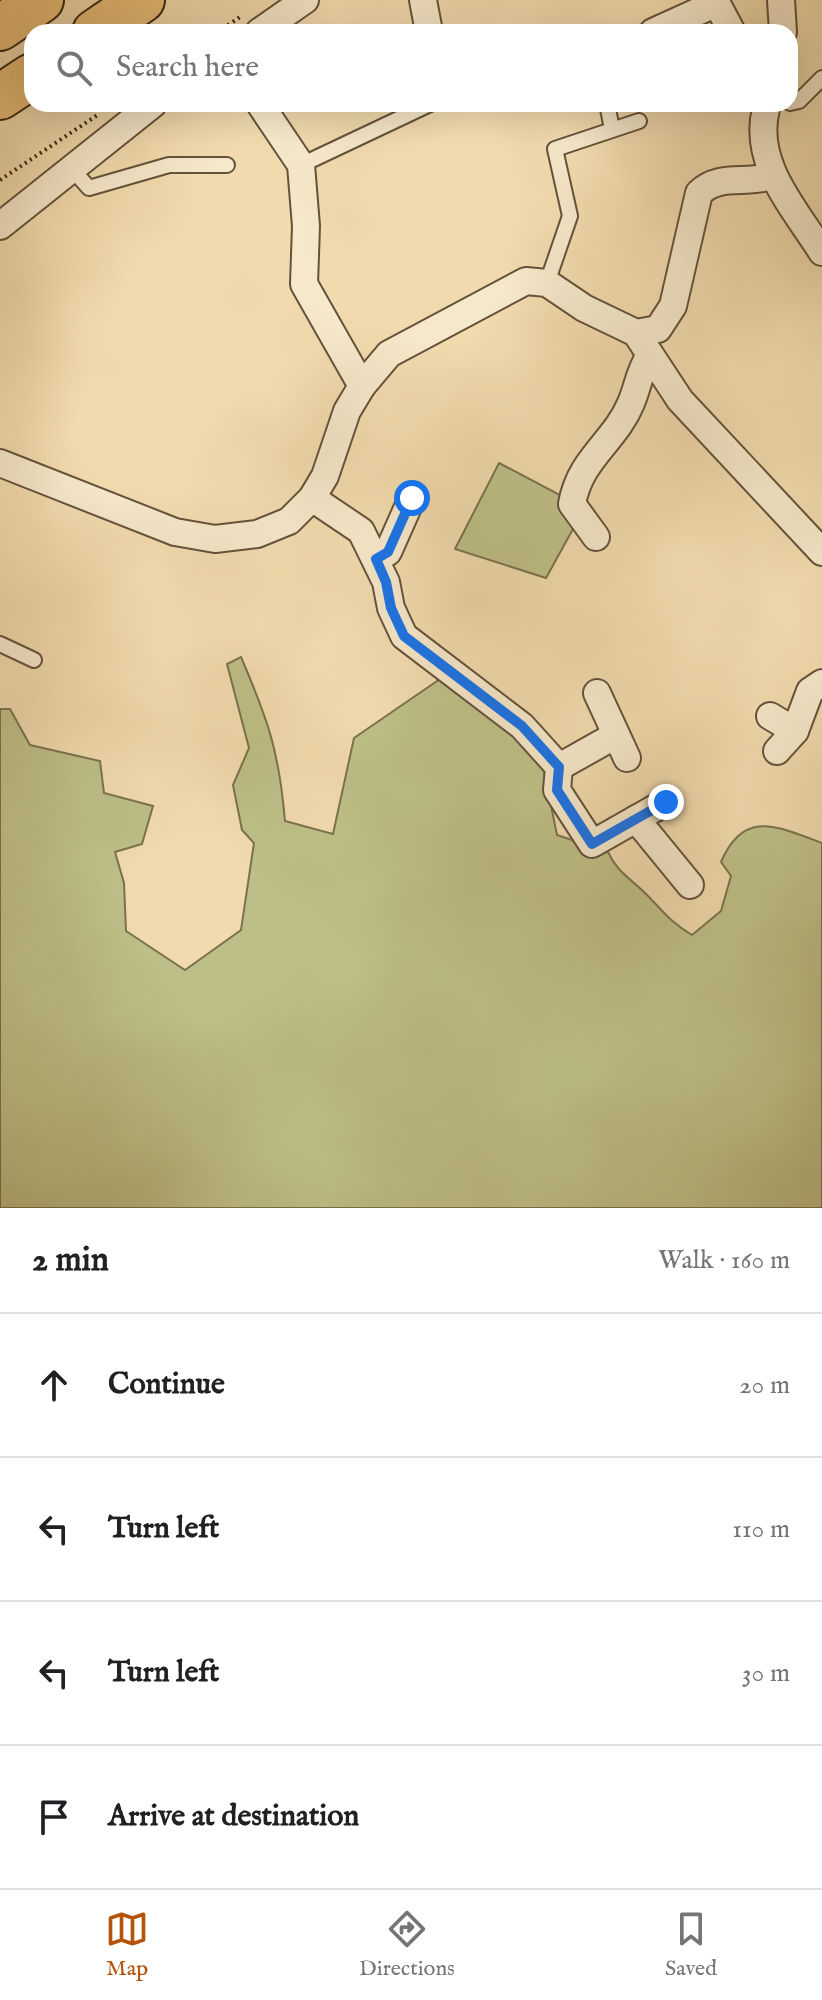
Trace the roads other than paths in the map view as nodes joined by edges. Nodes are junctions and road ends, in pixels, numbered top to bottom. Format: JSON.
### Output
{"nodes":[{"id":1,"x":41,"y":0,"type":"edge"},
{"id":2,"x":142,"y":0,"type":"edge"},
{"id":3,"x":423,"y":0,"type":"edge"},
{"id":4,"x":781,"y":0,"type":"edge"},
{"id":5,"x":716,"y":2,"type":"edge"},
{"id":6,"x":107,"y":24,"type":"edge"},
{"id":7,"x":428,"y":24,"type":"edge"},
{"id":8,"x":670,"y":24,"type":"edge"},
{"id":9,"x":728,"y":24,"type":"edge"},
{"id":10,"x":782,"y":24,"type":"edge"},
{"id":11,"x":0,"y":28,"type":"edge"},
{"id":12,"x":822,"y":78,"type":"edge"},
{"id":13,"x":24,"y":81,"type":"edge"},
{"id":14,"x":0,"y":97,"type":"edge"},
{"id":15,"x":798,"y":101,"type":"edge"},
{"id":16,"x":143,"y":112,"type":"edge"},
{"id":17,"x":265,"y":112,"type":"edge"},
{"id":18,"x":413,"y":112,"type":"edge"},
{"id":19,"x":609,"y":112,"type":"edge"},
{"id":20,"x":772,"y":112,"type":"edge"},
{"id":21,"x":639,"y":121,"type":"dead end"},
{"id":22,"x":612,"y":129,"type":"junction"},
{"id":23,"x":227,"y":165,"type":"dead end"},
{"id":24,"x":301,"y":165,"type":"junction"},
{"id":25,"x":72,"y":169,"type":"junction"},
{"id":26,"x":771,"y":176,"type":"junction"},
{"id":27,"x":0,"y":226,"type":"edge"},
{"id":28,"x":822,"y":252,"type":"edge"},
{"id":29,"x":547,"y":283,"type":"junction"},
{"id":30,"x":636,"y":333,"type":"junction"},
{"id":31,"x":649,"y":357,"type":"junction"},
{"id":32,"x":362,"y":386,"type":"junction"},
{"id":33,"x":0,"y":463,"type":"edge"},
{"id":34,"x":312,"y":498,"type":"junction"},
{"id":35,"x":412,"y":498,"type":"dead end"},
{"id":36,"x":596,"y":537,"type":"dead end"},
{"id":37,"x":822,"y":552,"type":"edge"},
{"id":38,"x":376,"y":559,"type":"junction"},
{"id":39,"x":0,"y":644,"type":"edge"},
{"id":40,"x":34,"y":660,"type":"dead end"},
{"id":41,"x":822,"y":683,"type":"edge"},
{"id":42,"x":597,"y":693,"type":"dead end"},
{"id":43,"x":770,"y":716,"type":"dead end"},
{"id":44,"x":795,"y":731,"type":"junction"},
{"id":45,"x":777,"y":751,"type":"dead end"},
{"id":46,"x":559,"y":767,"type":"junction"},
{"id":47,"x":666,"y":802,"type":"dead end"},
{"id":48,"x":636,"y":819,"type":"junction"},
{"id":49,"x":690,"y":885,"type":"dead end"}],
"edges":[{"from":1,"to":11,"type":"highway"},
{"from":2,"to":6,"type":"highway"},
{"from":3,"to":7,"type":"street"},
{"from":4,"to":10,"type":"street"},
{"from":5,"to":8,"type":"street"},
{"from":5,"to":9,"type":"street"},
{"from":12,"to":15,"type":"lane"},
{"from":13,"to":14,"type":"highway"},
{"from":16,"to":25,"type":"street"},
{"from":17,"to":24,"type":"street"},
{"from":18,"to":24,"type":"lane"},
{"from":19,"to":22,"type":"lane"},
{"from":20,"to":26,"type":"street"},
{"from":21,"to":22,"type":"lane"},
{"from":22,"to":29,"type":"lane"},
{"from":23,"to":25,"type":"lane"},
{"from":24,"to":32,"type":"street"},
{"from":25,"to":27,"type":"street"},
{"from":26,"to":28,"type":"street"},
{"from":26,"to":30,"type":"street"},
{"from":29,"to":30,"type":"street"},
{"from":29,"to":32,"type":"street"},
{"from":30,"to":31,"type":"street"},
{"from":31,"to":36,"type":"street"},
{"from":31,"to":37,"type":"street"},
{"from":32,"to":34,"type":"street"},
{"from":33,"to":34,"type":"street"},
{"from":34,"to":38,"type":"street"},
{"from":35,"to":38,"type":"street"},
{"from":38,"to":46,"type":"street"},
{"from":39,"to":40,"type":"lane"},
{"from":41,"to":44,"type":"street"},
{"from":42,"to":46,"type":"street"},
{"from":43,"to":44,"type":"street"},
{"from":44,"to":45,"type":"street"},
{"from":46,"to":48,"type":"street"},
{"from":47,"to":48,"type":"street"},
{"from":48,"to":49,"type":"street"}]}
